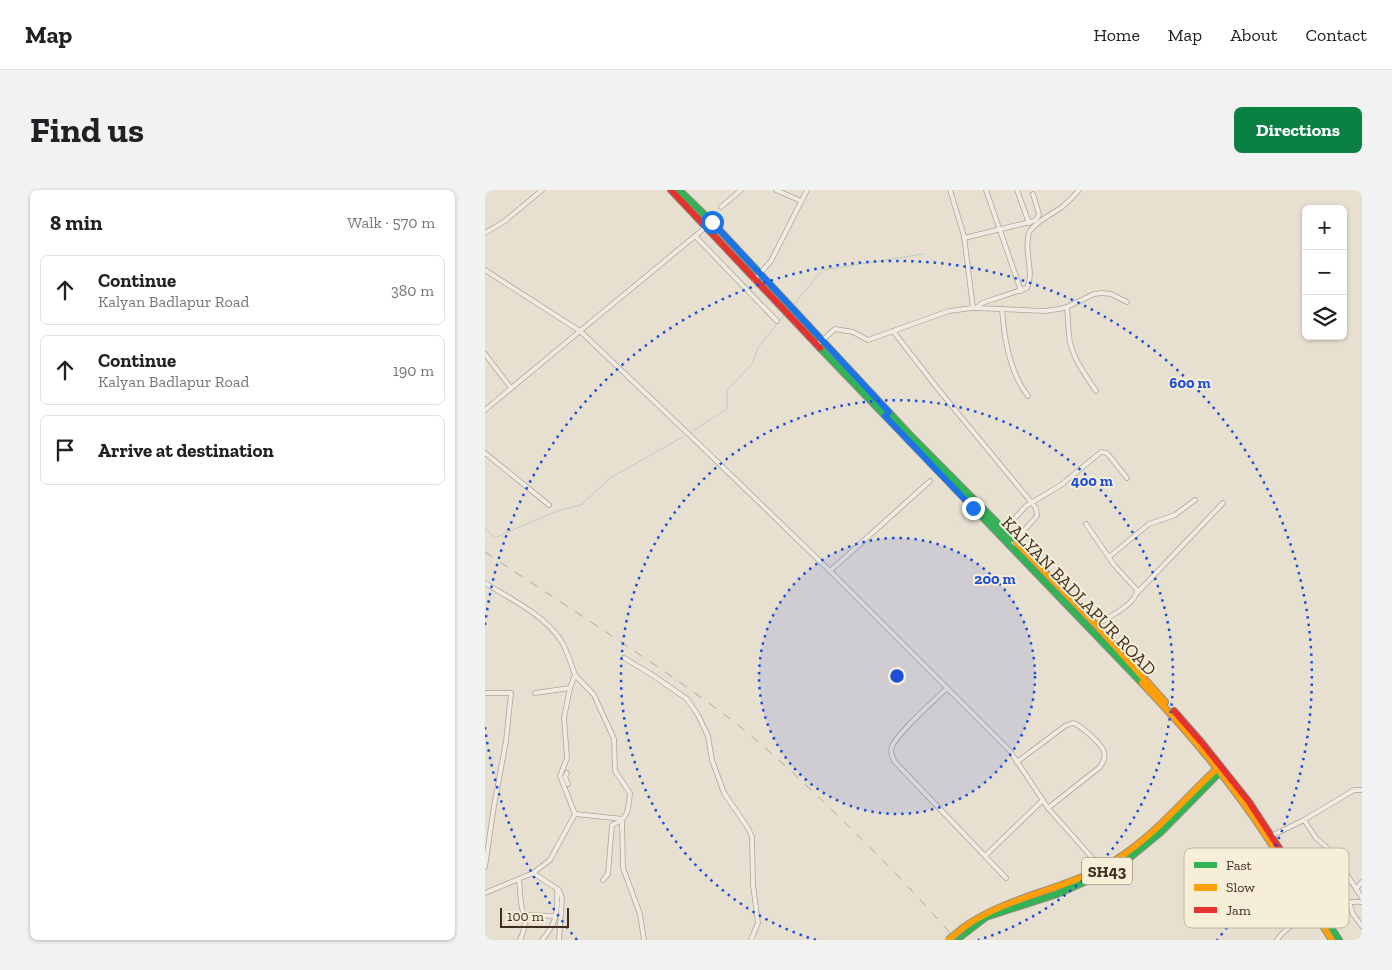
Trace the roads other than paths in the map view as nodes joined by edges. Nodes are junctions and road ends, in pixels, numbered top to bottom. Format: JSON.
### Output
{"nodes":[{"id":1,"x":542,"y":190,"type":"edge"},
{"id":2,"x":671,"y":190,"type":"edge"},
{"id":3,"x":679,"y":190,"type":"edge"},
{"id":4,"x":741,"y":190,"type":"edge"},
{"id":5,"x":776,"y":190,"type":"edge"},
{"id":6,"x":807,"y":190,"type":"edge"},
{"id":7,"x":949,"y":190,"type":"edge"},
{"id":8,"x":986,"y":190,"type":"edge"},
{"id":9,"x":1017,"y":190,"type":"edge"},
{"id":10,"x":1079,"y":190,"type":"edge"},
{"id":11,"x":1033,"y":194,"type":"dead end"},
{"id":12,"x":801,"y":201,"type":"junction"},
{"id":13,"x":721,"y":207,"type":"dead end"},
{"id":14,"x":1029,"y":223,"type":"junction"},
{"id":15,"x":709,"y":225,"type":"junction"},
{"id":16,"x":999,"y":229,"type":"junction"},
{"id":17,"x":485,"y":233,"type":"edge"},
{"id":18,"x":695,"y":236,"type":"junction"},
{"id":19,"x":964,"y":238,"type":"junction"},
{"id":20,"x":485,"y":270,"type":"edge"},
{"id":21,"x":757,"y":277,"type":"junction"},
{"id":22,"x":1021,"y":291,"type":"junction"},
{"id":23,"x":1127,"y":302,"type":"dead end"},
{"id":24,"x":1067,"y":307,"type":"junction"},
{"id":25,"x":975,"y":308,"type":"junction"},
{"id":26,"x":1002,"y":310,"type":"junction"},
{"id":27,"x":777,"y":320,"type":"dead end"},
{"id":28,"x":580,"y":331,"type":"junction"},
{"id":29,"x":893,"y":331,"type":"junction"},
{"id":30,"x":819,"y":342,"type":"junction"},
{"id":31,"x":485,"y":354,"type":"edge"},
{"id":32,"x":511,"y":388,"type":"junction"},
{"id":33,"x":1096,"y":391,"type":"dead end"},
{"id":34,"x":1028,"y":396,"type":"dead end"},
{"id":35,"x":485,"y":410,"type":"edge"},
{"id":36,"x":485,"y":452,"type":"edge"},
{"id":37,"x":1127,"y":478,"type":"dead end"},
{"id":38,"x":930,"y":481,"type":"dead end"},
{"id":39,"x":1195,"y":500,"type":"dead end"},
{"id":40,"x":1033,"y":502,"type":"junction"},
{"id":41,"x":1223,"y":503,"type":"dead end"},
{"id":42,"x":549,"y":505,"type":"dead end"},
{"id":43,"x":975,"y":505,"type":"junction"},
{"id":44,"x":1086,"y":524,"type":"dead end"},
{"id":45,"x":1004,"y":530,"type":"junction"},
{"id":46,"x":1013,"y":544,"type":"junction"},
{"id":47,"x":1109,"y":557,"type":"junction"},
{"id":48,"x":830,"y":571,"type":"junction"},
{"id":49,"x":485,"y":583,"type":"edge"},
{"id":50,"x":1138,"y":592,"type":"junction"},
{"id":51,"x":1096,"y":625,"type":"junction"},
{"id":52,"x":1112,"y":647,"type":"junction"},
{"id":53,"x":623,"y":658,"type":"dead end"},
{"id":54,"x":575,"y":675,"type":"junction"},
{"id":55,"x":570,"y":688,"type":"junction"},
{"id":56,"x":947,"y":688,"type":"junction"},
{"id":57,"x":485,"y":693,"type":"edge"},
{"id":58,"x":535,"y":693,"type":"dead end"},
{"id":59,"x":1017,"y":762,"type":"junction"},
{"id":60,"x":1220,"y":769,"type":"junction"},
{"id":61,"x":567,"y":773,"type":"dead end"},
{"id":62,"x":568,"y":784,"type":"junction"},
{"id":63,"x":1362,"y":790,"type":"edge"},
{"id":64,"x":1043,"y":800,"type":"junction"},
{"id":65,"x":1048,"y":808,"type":"junction"},
{"id":66,"x":575,"y":814,"type":"junction"},
{"id":67,"x":623,"y":820,"type":"junction"},
{"id":68,"x":1304,"y":820,"type":"junction"},
{"id":69,"x":1269,"y":837,"type":"junction"},
{"id":70,"x":1276,"y":848,"type":"edge"},
{"id":71,"x":1327,"y":848,"type":"edge"},
{"id":72,"x":985,"y":856,"type":"junction"},
{"id":73,"x":485,"y":868,"type":"edge"},
{"id":74,"x":1103,"y":870,"type":"junction"},
{"id":75,"x":533,"y":873,"type":"junction"},
{"id":76,"x":1349,"y":877,"type":"edge"},
{"id":77,"x":1006,"y":878,"type":"dead end"},
{"id":78,"x":519,"y":879,"type":"junction"},
{"id":79,"x":603,"y":880,"type":"dead end"},
{"id":80,"x":1362,"y":882,"type":"edge"},
{"id":81,"x":1357,"y":888,"type":"junction"},
{"id":82,"x":557,"y":889,"type":"junction"},
{"id":83,"x":485,"y":892,"type":"edge"},
{"id":84,"x":1349,"y":902,"type":"joint"},
{"id":85,"x":1361,"y":902,"type":"edge"},
{"id":86,"x":525,"y":915,"type":"junction"},
{"id":87,"x":556,"y":916,"type":"junction"},
{"id":88,"x":1362,"y":926,"type":"edge"},
{"id":89,"x":1288,"y":928,"type":"edge"},
{"id":90,"x":1326,"y":928,"type":"edge"},
{"id":91,"x":1330,"y":928,"type":"edge"},
{"id":92,"x":964,"y":930,"type":"junction"},
{"id":93,"x":520,"y":940,"type":"edge"},
{"id":94,"x":542,"y":940,"type":"edge"},
{"id":95,"x":559,"y":940,"type":"edge"},
{"id":96,"x":644,"y":940,"type":"edge"},
{"id":97,"x":751,"y":940,"type":"edge"},
{"id":98,"x":948,"y":940,"type":"edge"},
{"id":99,"x":957,"y":940,"type":"edge"},
{"id":100,"x":1277,"y":940,"type":"edge"},
{"id":101,"x":1332,"y":940,"type":"edge"},
{"id":102,"x":1339,"y":940,"type":"edge"}],
"edges":[{"from":1,"to":17,"type":"street"},
{"from":2,"to":15,"type":"main road","name":"KALYAN BADLAPUR ROAD"},
{"from":3,"to":15,"type":"main road","name":"KALYAN BADLAPUR ROAD"},
{"from":4,"to":13,"type":"street"},
{"from":5,"to":12,"type":"street"},
{"from":6,"to":12,"type":"street"},
{"from":7,"to":19,"type":"street"},
{"from":8,"to":16,"type":"street"},
{"from":9,"to":14,"type":"street"},
{"from":10,"to":22,"type":"street"},
{"from":11,"to":14,"type":"street"},
{"from":12,"to":21,"type":"street"},
{"from":14,"to":16,"type":"street"},
{"from":15,"to":18,"type":"street"},
{"from":15,"to":21,"type":"main road","name":"KALYAN BADLAPUR ROAD"},
{"from":16,"to":19,"type":"street"},
{"from":16,"to":22,"type":"street"},
{"from":18,"to":27,"type":"street"},
{"from":18,"to":28,"type":"street"},
{"from":19,"to":25,"type":"street"},
{"from":20,"to":28,"type":"street"},
{"from":21,"to":30,"type":"main road","name":"KALYAN BADLAPUR ROAD"},
{"from":22,"to":25,"type":"street"},
{"from":23,"to":24,"type":"street"},
{"from":24,"to":26,"type":"street"},
{"from":24,"to":33,"type":"street"},
{"from":25,"to":26,"type":"street"},
{"from":25,"to":29,"type":"street"},
{"from":26,"to":34,"type":"street"},
{"from":28,"to":32,"type":"street"},
{"from":28,"to":48,"type":"street"},
{"from":29,"to":30,"type":"street"},
{"from":29,"to":40,"type":"street"},
{"from":30,"to":43,"type":"main road","name":"KALYAN BADLAPUR ROAD"},
{"from":31,"to":32,"type":"street"},
{"from":32,"to":35,"type":"street"},
{"from":36,"to":42,"type":"street"},
{"from":37,"to":40,"type":"street"},
{"from":38,"to":48,"type":"street"},
{"from":39,"to":47,"type":"street"},
{"from":40,"to":45,"type":"street"},
{"from":40,"to":46,"type":"street"},
{"from":41,"to":50,"type":"street"},
{"from":43,"to":45,"type":"main road","name":"KALYAN BADLAPUR ROAD"},
{"from":43,"to":46,"type":"main road","name":"KALYAN BADLAPUR ROAD"},
{"from":44,"to":47,"type":"street"},
{"from":45,"to":46,"type":"main road","name":"KALYAN BADLAPUR ROAD"},
{"from":46,"to":51,"type":"main road","name":"KALYAN BADLAPUR ROAD"},
{"from":46,"to":52,"type":"main road","name":"KALYAN BADLAPUR ROAD"},
{"from":47,"to":50,"type":"street"},
{"from":48,"to":56,"type":"street"},
{"from":49,"to":54,"type":"street"},
{"from":50,"to":51,"type":"street"},
{"from":51,"to":52,"type":"main road","name":"KALYAN BADLAPUR ROAD"},
{"from":52,"to":60,"type":"main road","name":"KALYAN BADLAPUR ROAD"},
{"from":53,"to":97,"type":"street"},
{"from":54,"to":55,"type":"street"},
{"from":54,"to":67,"type":"street"},
{"from":55,"to":58,"type":"street"},
{"from":55,"to":62,"type":"street"},
{"from":56,"to":59,"type":"street"},
{"from":56,"to":72,"type":"street"},
{"from":57,"to":73,"type":"street"},
{"from":59,"to":64,"type":"street"},
{"from":59,"to":65,"type":"street"},
{"from":60,"to":69,"type":"main road","name":"KALYAN BADLAPUR ROAD"},
{"from":60,"to":74,"type":"main road","number":"SH43"},
{"from":61,"to":62,"type":"street"},
{"from":62,"to":66,"type":"street"},
{"from":63,"to":68,"type":"street"},
{"from":64,"to":65,"type":"street"},
{"from":64,"to":72,"type":"street"},
{"from":65,"to":74,"type":"street"},
{"from":66,"to":67,"type":"street"},
{"from":66,"to":75,"type":"street"},
{"from":67,"to":79,"type":"street"},
{"from":67,"to":96,"type":"street"},
{"from":68,"to":69,"type":"street"},
{"from":68,"to":71,"type":"street"},
{"from":69,"to":70,"type":"main road","name":"KALYAN BADLAPUR ROAD"},
{"from":72,"to":77,"type":"street"},
{"from":74,"to":92,"type":"main road","number":"SH43"},
{"from":75,"to":78,"type":"street"},
{"from":75,"to":82,"type":"street"},
{"from":76,"to":81,"type":"street"},
{"from":78,"to":83,"type":"street"},
{"from":78,"to":86,"type":"street"},
{"from":80,"to":81,"type":"street"},
{"from":81,"to":85,"type":"street"},
{"from":82,"to":87,"type":"street"},
{"from":82,"to":95,"type":"street"},
{"from":84,"to":85,"type":"street"},
{"from":84,"to":88,"type":"street"},
{"from":86,"to":87,"type":"street"},
{"from":86,"to":93,"type":"street"},
{"from":87,"to":94,"type":"street"},
{"from":89,"to":100,"type":"street"},
{"from":90,"to":101,"type":"main road","name":"KALYAN BADLAPUR ROAD"},
{"from":91,"to":102,"type":"main road","name":"KALYAN BADLAPUR ROAD"},
{"from":92,"to":98,"type":"main road","number":"SH43","bridge":true},
{"from":92,"to":99,"type":"main road","number":"SH43"}]}
